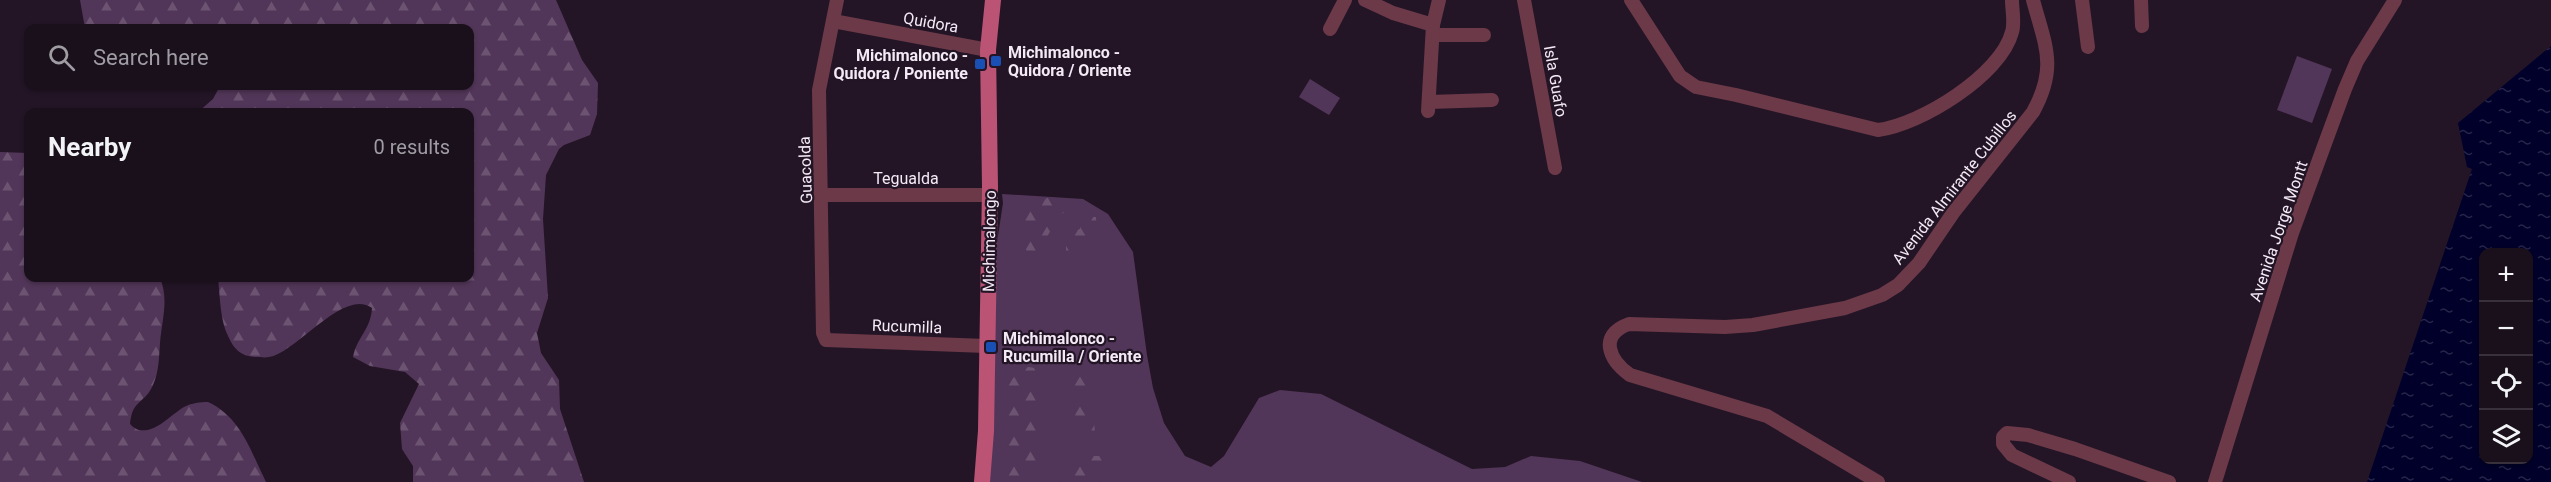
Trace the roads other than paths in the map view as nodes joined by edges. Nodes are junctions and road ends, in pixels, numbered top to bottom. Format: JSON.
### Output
{"nodes":[{"id":1,"x":837,"y":0,"type":"edge"},
{"id":2,"x":993,"y":0,"type":"edge"},
{"id":3,"x":1345,"y":0,"type":"edge"},
{"id":4,"x":1365,"y":0,"type":"edge"},
{"id":5,"x":1439,"y":0,"type":"edge"},
{"id":6,"x":1524,"y":0,"type":"edge"},
{"id":7,"x":1631,"y":0,"type":"edge"},
{"id":8,"x":2012,"y":0,"type":"edge"},
{"id":9,"x":2033,"y":0,"type":"edge"},
{"id":10,"x":2082,"y":0,"type":"edge"},
{"id":11,"x":2141,"y":0,"type":"edge"},
{"id":12,"x":2395,"y":0,"type":"edge"},
{"id":13,"x":833,"y":21,"type":"junction"},
{"id":14,"x":2142,"y":26,"type":"dead end"},
{"id":15,"x":1330,"y":29,"type":"dead end"},
{"id":16,"x":1433,"y":30,"type":"junction"},
{"id":17,"x":1484,"y":35,"type":"dead end"},
{"id":18,"x":2088,"y":47,"type":"dead end"},
{"id":19,"x":988,"y":50,"type":"junction"},
{"id":20,"x":1492,"y":99,"type":"dead end"},
{"id":21,"x":1554,"y":168,"type":"dead end"},
{"id":22,"x":822,"y":195,"type":"junction"},
{"id":23,"x":989,"y":195,"type":"junction"},
{"id":24,"x":826,"y":340,"type":"joint"},
{"id":25,"x":986,"y":346,"type":"junction"},
{"id":26,"x":982,"y":482,"type":"edge"},
{"id":27,"x":1878,"y":482,"type":"edge"},
{"id":28,"x":2069,"y":482,"type":"edge"},
{"id":29,"x":2169,"y":482,"type":"edge"},
{"id":30,"x":2215,"y":482,"type":"edge"}],
"edges":[{"from":1,"to":13,"type":"street","name":"Guacolda"},
{"from":2,"to":19,"type":"main road","name":"Michimalongo"},
{"from":3,"to":15,"type":"street"},
{"from":4,"to":16,"type":"street"},
{"from":5,"to":16,"type":"street"},
{"from":6,"to":21,"type":"street","name":"Isla Guafo"},
{"from":7,"to":8,"type":"street"},
{"from":9,"to":27,"type":"street","name":"Avenida Almirante Cubillos"},
{"from":10,"to":18,"type":"street"},
{"from":11,"to":14,"type":"street"},
{"from":12,"to":30,"type":"street","name":"Avenida Jorge Montt"},
{"from":13,"to":19,"type":"street","name":"Quidora"},
{"from":13,"to":22,"type":"street","name":"Guacolda"},
{"from":16,"to":17,"type":"street"},
{"from":16,"to":20,"type":"street"},
{"from":19,"to":23,"type":"main road","name":"Michimalongo"},
{"from":22,"to":23,"type":"street","name":"Tegualda"},
{"from":22,"to":24,"type":"street","name":"Guacolda"},
{"from":23,"to":25,"type":"main road","name":"Michimalongo"},
{"from":24,"to":25,"type":"street","name":"Rucumilla"},
{"from":25,"to":26,"type":"main road","name":"Michimalongo"},
{"from":28,"to":29,"type":"street"}]}
